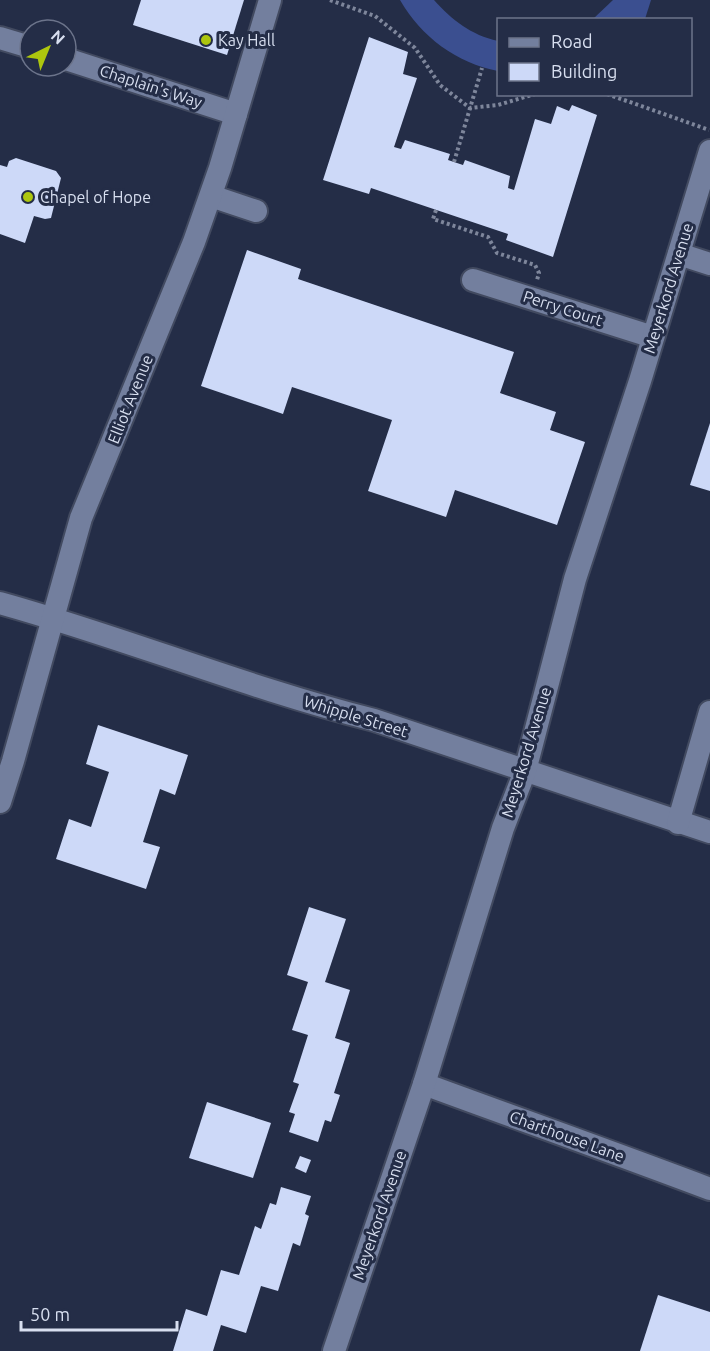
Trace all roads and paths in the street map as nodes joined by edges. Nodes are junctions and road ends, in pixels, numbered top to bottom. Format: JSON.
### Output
{"nodes":[{"id":1,"x":270,"y":0,"type":"edge"},
{"id":2,"x":330,"y":0,"type":"edge"},
{"id":3,"x":0,"y":38,"type":"edge"},
{"id":4,"x":18,"y":43,"type":"edge"},
{"id":5,"x":78,"y":63,"type":"edge"},
{"id":6,"x":482,"y":68,"type":"dead end"},
{"id":7,"x":529,"y":96,"type":"edge"},
{"id":8,"x":613,"y":96,"type":"edge"},
{"id":9,"x":470,"y":108,"type":"junction"},
{"id":10,"x":236,"y":114,"type":"junction"},
{"id":11,"x":710,"y":130,"type":"edge"},
{"id":12,"x":710,"y":151,"type":"edge"},
{"id":13,"x":454,"y":162,"type":"dead end"},
{"id":14,"x":211,"y":196,"type":"junction"},
{"id":15,"x":436,"y":210,"type":"dead end"},
{"id":16,"x":255,"y":211,"type":"dead end"},
{"id":17,"x":679,"y":254,"type":"junction"},
{"id":18,"x":710,"y":264,"type":"edge"},
{"id":19,"x":473,"y":280,"type":"dead end"},
{"id":20,"x":531,"y":298,"type":"junction"},
{"id":21,"x":653,"y":337,"type":"junction"},
{"id":22,"x":0,"y":603,"type":"edge"},
{"id":23,"x":52,"y":618,"type":"junction"},
{"id":24,"x":710,"y":712,"type":"edge"},
{"id":25,"x":525,"y":771,"type":"junction"},
{"id":26,"x":0,"y":802,"type":"edge"},
{"id":27,"x":678,"y":823,"type":"junction"},
{"id":28,"x":710,"y":832,"type":"edge"},
{"id":29,"x":424,"y":1084,"type":"junction"},
{"id":30,"x":710,"y":1189,"type":"edge"},
{"id":31,"x":334,"y":1351,"type":"edge"}],
"edges":[{"from":1,"to":10,"type":"street","name":"Elliot Avenue"},
{"from":2,"to":9,"type":"path"},
{"from":3,"to":4,"type":"street"},
{"from":5,"to":10,"type":"street","name":"Chaplain's Way"},
{"from":6,"to":9,"type":"path"},
{"from":7,"to":9,"type":"path"},
{"from":8,"to":11,"type":"path"},
{"from":9,"to":13,"type":"path"},
{"from":10,"to":14,"type":"street","name":"Elliot Avenue"},
{"from":12,"to":17,"type":"street","name":"Meyerkord Avenue"},
{"from":14,"to":16,"type":"street"},
{"from":14,"to":23,"type":"street","name":"Elliot Avenue"},
{"from":15,"to":20,"type":"path"},
{"from":17,"to":18,"type":"street"},
{"from":17,"to":21,"type":"street","name":"Meyerkord Avenue"},
{"from":19,"to":20,"type":"street","name":"Perry Court"},
{"from":20,"to":21,"type":"street","name":"Perry Court"},
{"from":21,"to":25,"type":"street","name":"Meyerkord Avenue"},
{"from":22,"to":23,"type":"street","name":"Whipple Street"},
{"from":23,"to":25,"type":"street","name":"Whipple Street"},
{"from":23,"to":26,"type":"street","name":"Elliot Avenue"},
{"from":24,"to":27,"type":"street"},
{"from":25,"to":27,"type":"street","name":"Whipple Street"},
{"from":25,"to":29,"type":"street","name":"Meyerkord Avenue"},
{"from":27,"to":28,"type":"street","name":"Whipple Street"},
{"from":29,"to":30,"type":"street","name":"Charthouse Lane"},
{"from":29,"to":31,"type":"street","name":"Meyerkord Avenue"}]}
